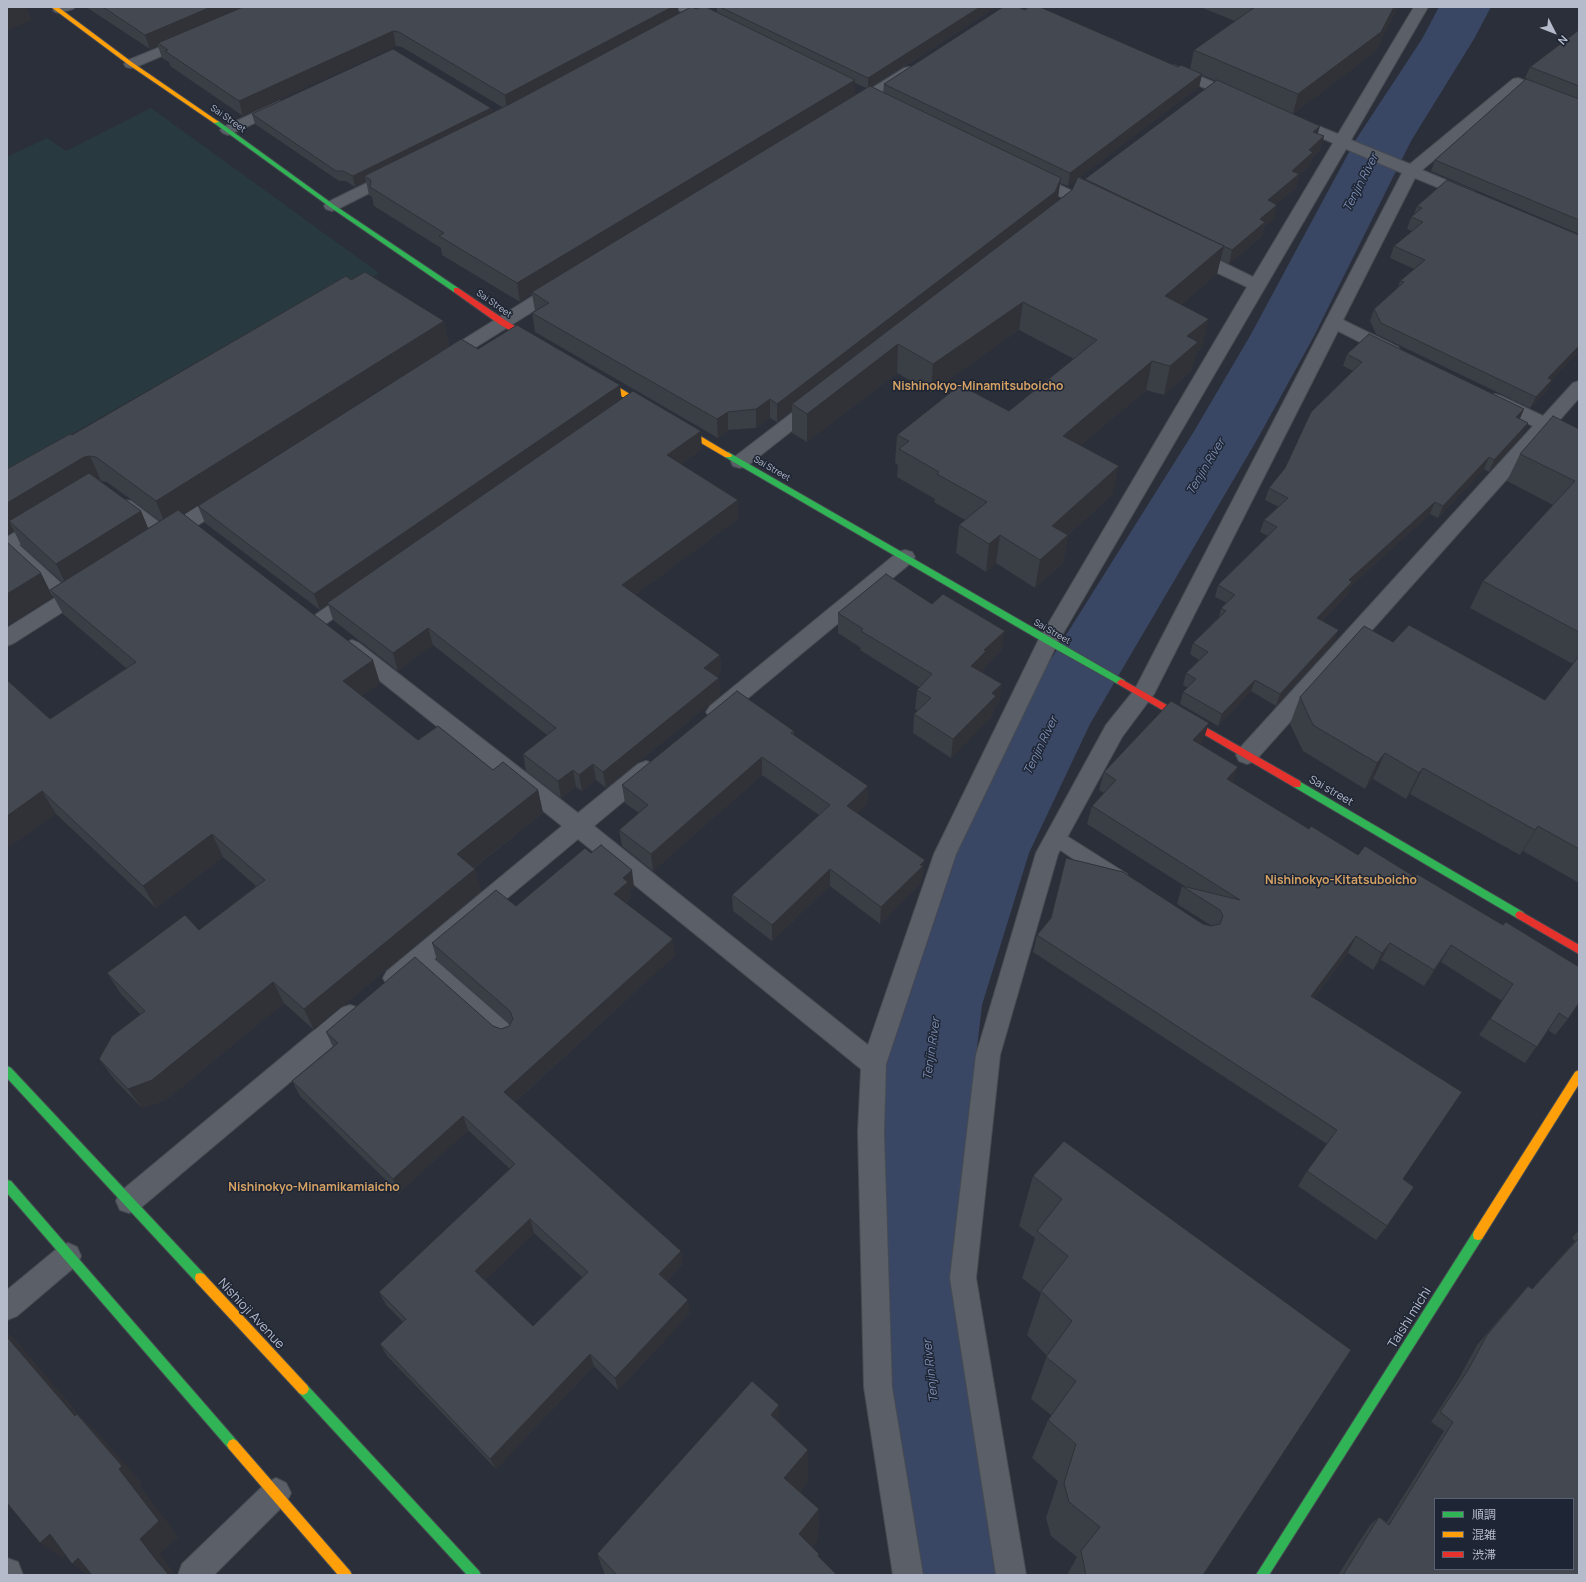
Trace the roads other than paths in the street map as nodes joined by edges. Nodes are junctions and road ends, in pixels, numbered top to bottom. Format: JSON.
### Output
{"nodes":[{"id":1,"x":682,"y":7,"type":"edge"},
{"id":2,"x":713,"y":7,"type":"edge"},
{"id":3,"x":1421,"y":7,"type":"edge"},
{"id":4,"x":61,"y":8,"type":"edge"},
{"id":5,"x":699,"y":15,"type":"junction"},
{"id":6,"x":685,"y":22,"type":"edge"},
{"id":7,"x":727,"y":28,"type":"edge"},
{"id":8,"x":200,"y":35,"type":"edge"},
{"id":9,"x":922,"y":62,"type":"edge"},
{"id":10,"x":131,"y":64,"type":"junction"},
{"id":11,"x":1164,"y":65,"type":"edge"},
{"id":12,"x":295,"y":99,"type":"edge"},
{"id":13,"x":1249,"y":102,"type":"edge"},
{"id":14,"x":1579,"y":106,"type":"edge"},
{"id":15,"x":842,"y":113,"type":"edge"},
{"id":16,"x":1278,"y":114,"type":"edge"},
{"id":17,"x":228,"y":130,"type":"junction"},
{"id":18,"x":1350,"y":146,"type":"junction"},
{"id":19,"x":408,"y":168,"type":"edge"},
{"id":20,"x":1019,"y":170,"type":"edge"},
{"id":21,"x":1411,"y":171,"type":"junction"},
{"id":22,"x":1484,"y":202,"type":"edge"},
{"id":23,"x":332,"y":206,"type":"junction"},
{"id":24,"x":1110,"y":215,"type":"edge"},
{"id":25,"x":1181,"y":249,"type":"edge"},
{"id":26,"x":572,"y":280,"type":"edge"},
{"id":27,"x":1258,"y":286,"type":"junction"},
{"id":28,"x":502,"y":322,"type":"junction"},
{"id":29,"x":1333,"y":322,"type":"junction"},
{"id":30,"x":549,"y":350,"type":"edge"},
{"id":31,"x":1404,"y":356,"type":"edge"},
{"id":32,"x":428,"y":369,"type":"edge"},
{"id":33,"x":589,"y":373,"type":"edge"},
{"id":34,"x":1579,"y":387,"type":"edge"},
{"id":35,"x":828,"y":394,"type":"edge"},
{"id":36,"x":1481,"y":394,"type":"edge"},
{"id":37,"x":635,"y":401,"type":"junction"},
{"id":38,"x":622,"y":410,"type":"edge"},
{"id":39,"x":1545,"y":424,"type":"junction"},
{"id":40,"x":1579,"y":441,"type":"edge"},
{"id":41,"x":740,"y":462,"type":"junction"},
{"id":42,"x":241,"y":488,"type":"edge"},
{"id":43,"x":113,"y":496,"type":"edge"},
{"id":44,"x":55,"y":515,"type":"edge"},
{"id":45,"x":188,"y":522,"type":"junction"},
{"id":46,"x":206,"y":536,"type":"edge"},
{"id":47,"x":160,"y":540,"type":"joint"},
{"id":48,"x":905,"y":557,"type":"junction"},
{"id":49,"x":100,"y":578,"type":"edge"},
{"id":50,"x":363,"y":590,"type":"edge"},
{"id":51,"x":68,"y":599,"type":"junction"},
{"id":52,"x":299,"y":607,"type":"edge"},
{"id":53,"x":318,"y":621,"type":"junction"},
{"id":54,"x":7,"y":638,"type":"edge"},
{"id":55,"x":1048,"y":641,"type":"junction"},
{"id":56,"x":1070,"y":654,"type":"joint"},
{"id":57,"x":1133,"y":689,"type":"junction"},
{"id":58,"x":701,"y":725,"type":"edge"},
{"id":59,"x":664,"y":755,"type":"edge"},
{"id":60,"x":1247,"y":755,"type":"junction"},
{"id":61,"x":578,"y":826,"type":"junction"},
{"id":62,"x":1056,"y":838,"type":"junction"},
{"id":63,"x":1133,"y":888,"type":"edge"},
{"id":64,"x":1579,"y":950,"type":"edge"},
{"id":65,"x":419,"y":958,"type":"junction"},
{"id":66,"x":382,"y":989,"type":"edge"},
{"id":67,"x":363,"y":1004,"type":"edge"},
{"id":68,"x":506,"y":1034,"type":"edge"},
{"id":69,"x":874,"y":1064,"type":"junction"},
{"id":70,"x":7,"y":1072,"type":"edge"},
{"id":71,"x":1579,"y":1075,"type":"edge"},
{"id":72,"x":7,"y":1185,"type":"edge"},
{"id":73,"x":129,"y":1200,"type":"junction"},
{"id":74,"x":68,"y":1256,"type":"junction"},
{"id":75,"x":7,"y":1307,"type":"edge"},
{"id":76,"x":276,"y":1493,"type":"junction"},
{"id":77,"x":193,"y":1575,"type":"edge"},
{"id":78,"x":346,"y":1575,"type":"edge"},
{"id":79,"x":475,"y":1575,"type":"edge"},
{"id":80,"x":908,"y":1575,"type":"edge"},
{"id":81,"x":1011,"y":1575,"type":"edge"},
{"id":82,"x":1262,"y":1575,"type":"edge"}],
"edges":[{"from":1,"to":5,"type":"street"},
{"from":2,"to":5,"type":"street"},
{"from":3,"to":18,"type":"street"},
{"from":4,"to":10,"type":"street","name":"Sai Street"},
{"from":5,"to":6,"type":"street"},
{"from":5,"to":7,"type":"street"},
{"from":8,"to":10,"type":"street"},
{"from":9,"to":15,"type":"street"},
{"from":10,"to":17,"type":"street","name":"Sai Street"},
{"from":11,"to":13,"type":"street"},
{"from":12,"to":17,"type":"street"},
{"from":14,"to":21,"type":"street"},
{"from":16,"to":18,"type":"street"},
{"from":17,"to":23,"type":"street","name":"Sai Street"},
{"from":18,"to":21,"type":"street"},
{"from":18,"to":27,"type":"street"},
{"from":19,"to":23,"type":"street"},
{"from":20,"to":24,"type":"street"},
{"from":21,"to":22,"type":"street"},
{"from":21,"to":29,"type":"street"},
{"from":23,"to":28,"type":"street","name":"Sai Street"},
{"from":25,"to":27,"type":"street"},
{"from":26,"to":28,"type":"street"},
{"from":27,"to":55,"type":"street"},
{"from":28,"to":30,"type":"street","name":"Sai Street"},
{"from":28,"to":32,"type":"street"},
{"from":29,"to":31,"type":"street"},
{"from":29,"to":57,"type":"street"},
{"from":33,"to":37,"type":"street","name":"Sai Street"},
{"from":34,"to":39,"type":"street"},
{"from":35,"to":41,"type":"street"},
{"from":36,"to":39,"type":"street"},
{"from":37,"to":38,"type":"lane"},
{"from":37,"to":41,"type":"street","name":"Sai Street"},
{"from":39,"to":40,"type":"street"},
{"from":39,"to":60,"type":"street"},
{"from":41,"to":48,"type":"street","name":"Sai Street"},
{"from":42,"to":45,"type":"street"},
{"from":43,"to":47,"type":"lane"},
{"from":44,"to":51,"type":"lane"},
{"from":45,"to":46,"type":"street"},
{"from":45,"to":47,"type":"street"},
{"from":48,"to":55,"type":"street","name":"Sai Street"},
{"from":48,"to":58,"type":"street"},
{"from":49,"to":51,"type":"street"},
{"from":50,"to":53,"type":"lane"},
{"from":51,"to":54,"type":"street"},
{"from":52,"to":53,"type":"street"},
{"from":53,"to":61,"type":"street"},
{"from":55,"to":56,"type":"street","name":"Sai Street"},
{"from":55,"to":69,"type":"street"},
{"from":56,"to":57,"type":"street","name":"Sai street"},
{"from":57,"to":60,"type":"street","name":"Sai street"},
{"from":57,"to":62,"type":"street"},
{"from":59,"to":61,"type":"street"},
{"from":60,"to":64,"type":"street","name":"Sai street"},
{"from":61,"to":65,"type":"street"},
{"from":61,"to":69,"type":"street"},
{"from":62,"to":63,"type":"lane"},
{"from":62,"to":81,"type":"street"},
{"from":65,"to":66,"type":"street"},
{"from":65,"to":68,"type":"lane"},
{"from":67,"to":73,"type":"street"},
{"from":69,"to":80,"type":"street"},
{"from":70,"to":73,"type":"street","name":"Nishioji Avenue"},
{"from":71,"to":82,"type":"street","name":"Taishi michi"},
{"from":72,"to":74,"type":"street"},
{"from":73,"to":79,"type":"street","name":"Nishioji Avenue"},
{"from":74,"to":75,"type":"street"},
{"from":74,"to":76,"type":"street"},
{"from":76,"to":77,"type":"street"},
{"from":76,"to":78,"type":"street"}]}
